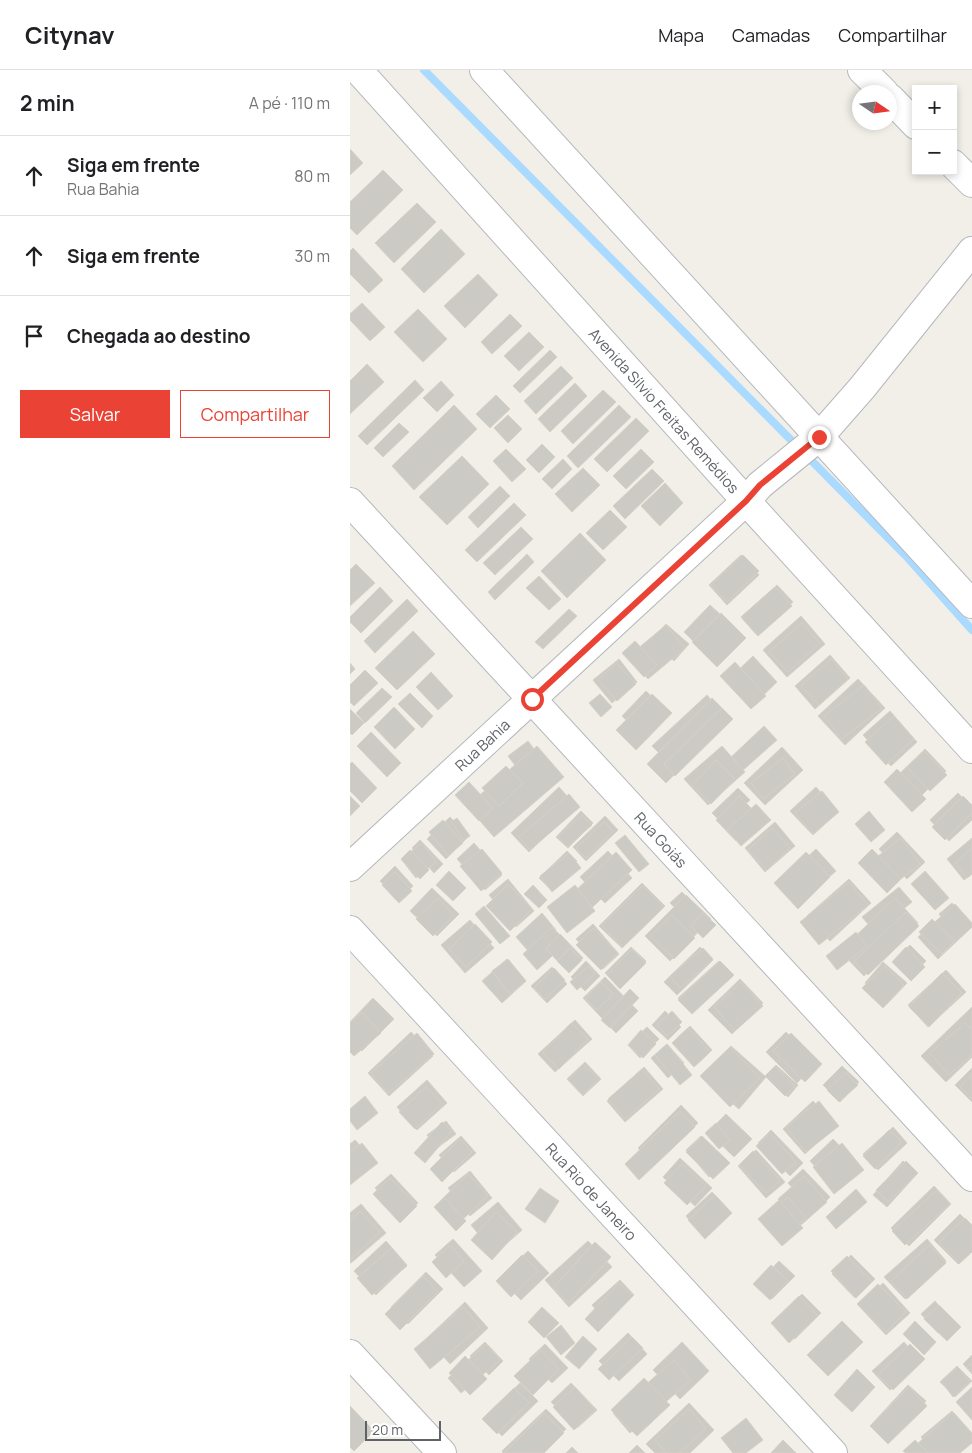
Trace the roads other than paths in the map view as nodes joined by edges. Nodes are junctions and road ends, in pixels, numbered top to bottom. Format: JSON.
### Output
{"nodes":[{"id":1,"x":358,"y":70,"type":"edge"},
{"id":2,"x":484,"y":70,"type":"edge"},
{"id":3,"x":862,"y":70,"type":"edge"},
{"id":4,"x":877,"y":85,"type":"edge"},
{"id":5,"x":897,"y":105,"type":"edge"},
{"id":6,"x":912,"y":121,"type":"edge"},
{"id":7,"x":957,"y":168,"type":"edge"},
{"id":8,"x":972,"y":183,"type":"edge"},
{"id":9,"x":972,"y":251,"type":"edge"},
{"id":10,"x":812,"y":442,"type":"junction"},
{"id":11,"x":753,"y":493,"type":"junction"},
{"id":12,"x":350,"y":502,"type":"edge"},
{"id":13,"x":972,"y":604,"type":"edge"},
{"id":14,"x":532,"y":699,"type":"junction"},
{"id":15,"x":972,"y":749,"type":"edge"},
{"id":16,"x":350,"y":867,"type":"edge"},
{"id":17,"x":350,"y":930,"type":"edge"},
{"id":18,"x":972,"y":1177,"type":"edge"},
{"id":19,"x":350,"y":1354,"type":"edge"},
{"id":20,"x":442,"y":1453,"type":"edge"},
{"id":21,"x":834,"y":1453,"type":"edge"}],
"edges":[{"from":1,"to":11,"type":"street","name":"Avenida Sílvio Freitas Remédios"},
{"from":2,"to":10,"type":"street"},
{"from":3,"to":4,"type":"street"},
{"from":5,"to":6,"type":"street"},
{"from":7,"to":8,"type":"street"},
{"from":9,"to":10,"type":"street","name":"Rua Bahia"},
{"from":10,"to":11,"type":"street","name":"Rua Bahia"},
{"from":10,"to":13,"type":"street"},
{"from":11,"to":14,"type":"street","name":"Rua Bahia"},
{"from":11,"to":15,"type":"street","name":"Avenida Sílvio Freitas Remédios"},
{"from":12,"to":14,"type":"street","name":"Rua Goiás"},
{"from":14,"to":16,"type":"street","name":"Rua Bahia"},
{"from":14,"to":18,"type":"street","name":"Rua Goiás"},
{"from":17,"to":21,"type":"street","name":"Rua Rio de Janeiro"},
{"from":19,"to":20,"type":"street"}]}
